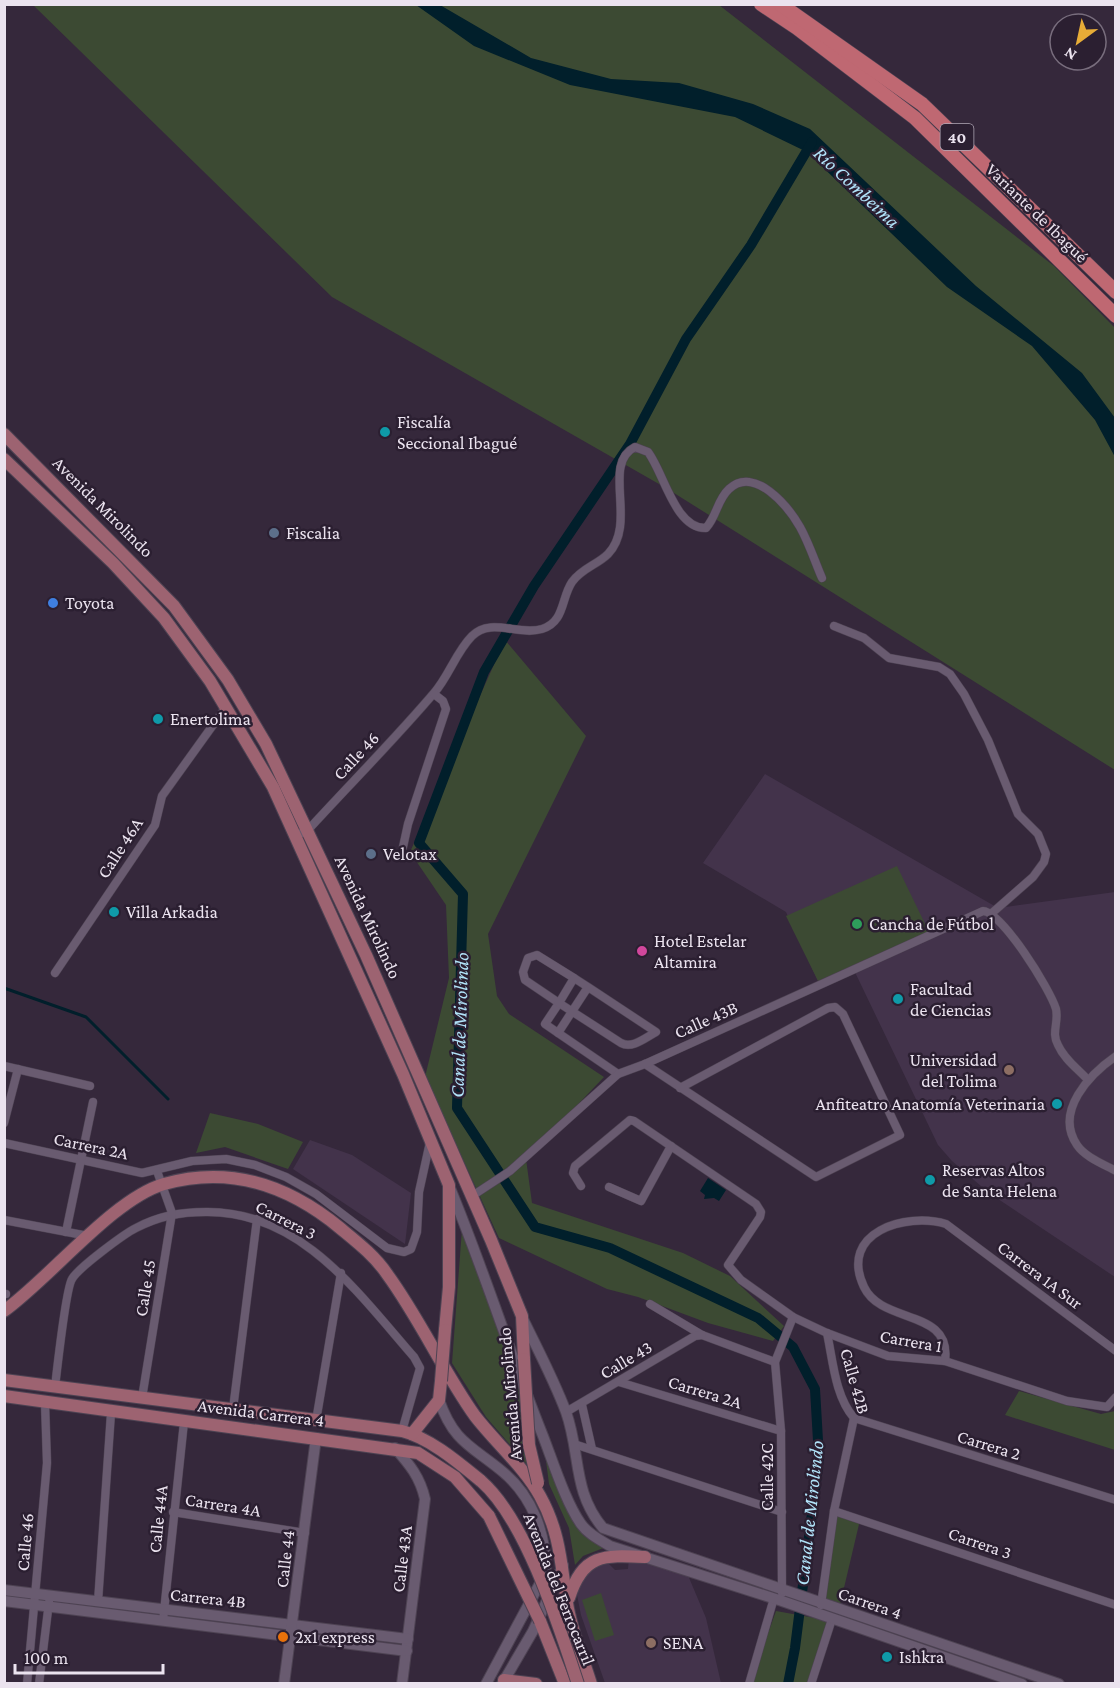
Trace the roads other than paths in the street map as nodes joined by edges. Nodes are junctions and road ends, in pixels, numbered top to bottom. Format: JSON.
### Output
{"nodes":[{"id":1,"x":762,"y":4,"type":"edge"},
{"id":2,"x":780,"y":4,"type":"edge"},
{"id":3,"x":1116,"y":292,"type":"edge"},
{"id":4,"x":1116,"y":316,"type":"edge"},
{"id":5,"x":4,"y":434,"type":"edge"},
{"id":6,"x":4,"y":459,"type":"edge"},
{"id":7,"x":822,"y":578,"type":"dead end"},
{"id":8,"x":834,"y":626,"type":"dead end"},
{"id":9,"x":434,"y":694,"type":"junction"},
{"id":10,"x":226,"y":707,"type":"junction"},
{"id":11,"x":302,"y":832,"type":"junction"},
{"id":12,"x":403,"y":847,"type":"dead end"},
{"id":13,"x":992,"y":913,"type":"junction"},
{"id":14,"x":54,"y":973,"type":"dead end"},
{"id":15,"x":574,"y":978,"type":"junction"},
{"id":16,"x":588,"y":987,"type":"junction"},
{"id":17,"x":559,"y":1003,"type":"junction"},
{"id":18,"x":572,"y":1011,"type":"junction"},
{"id":19,"x":558,"y":1033,"type":"junction"},
{"id":20,"x":1116,"y":1056,"type":"edge"},
{"id":21,"x":645,"y":1064,"type":"junction"},
{"id":22,"x":4,"y":1066,"type":"edge"},
{"id":23,"x":18,"y":1069,"type":"junction"},
{"id":24,"x":618,"y":1074,"type":"junction"},
{"id":25,"x":1088,"y":1080,"type":"junction"},
{"id":26,"x":90,"y":1086,"type":"dead end"},
{"id":27,"x":681,"y":1088,"type":"junction"},
{"id":28,"x":93,"y":1102,"type":"dead end"},
{"id":29,"x":4,"y":1123,"type":"edge"},
{"id":30,"x":431,"y":1140,"type":"junction"},
{"id":31,"x":4,"y":1143,"type":"edge"},
{"id":32,"x":670,"y":1146,"type":"junction"},
{"id":33,"x":80,"y":1160,"type":"junction"},
{"id":34,"x":157,"y":1171,"type":"junction"},
{"id":35,"x":1116,"y":1171,"type":"edge"},
{"id":36,"x":162,"y":1184,"type":"junction"},
{"id":37,"x":449,"y":1185,"type":"junction"},
{"id":38,"x":582,"y":1186,"type":"dead end"},
{"id":39,"x":609,"y":1187,"type":"dead end"},
{"id":40,"x":472,"y":1196,"type":"junction"},
{"id":41,"x":172,"y":1213,"type":"junction"},
{"id":42,"x":257,"y":1219,"type":"junction"},
{"id":43,"x":4,"y":1220,"type":"edge"},
{"id":44,"x":66,"y":1232,"type":"junction"},
{"id":45,"x":89,"y":1236,"type":"junction"},
{"id":46,"x":341,"y":1273,"type":"junction"},
{"id":47,"x":650,"y":1304,"type":"dead end"},
{"id":48,"x":4,"y":1311,"type":"edge"},
{"id":49,"x":522,"y":1316,"type":"junction"},
{"id":50,"x":793,"y":1317,"type":"junction"},
{"id":51,"x":827,"y":1333,"type":"junction"},
{"id":52,"x":702,"y":1335,"type":"junction"},
{"id":53,"x":1116,"y":1351,"type":"edge"},
{"id":54,"x":776,"y":1358,"type":"junction"},
{"id":55,"x":945,"y":1361,"type":"junction"},
{"id":56,"x":4,"y":1380,"type":"edge"},
{"id":57,"x":619,"y":1382,"type":"junction"},
{"id":58,"x":55,"y":1387,"type":"junction"},
{"id":59,"x":4,"y":1396,"type":"edge"},
{"id":60,"x":1116,"y":1397,"type":"edge"},
{"id":61,"x":142,"y":1398,"type":"junction"},
{"id":62,"x":439,"y":1400,"type":"junction"},
{"id":63,"x":45,"y":1403,"type":"junction"},
{"id":64,"x":582,"y":1405,"type":"junction"},
{"id":65,"x":233,"y":1409,"type":"junction"},
{"id":66,"x":566,"y":1412,"type":"junction"},
{"id":67,"x":111,"y":1413,"type":"junction"},
{"id":68,"x":854,"y":1418,"type":"junction"},
{"id":69,"x":316,"y":1421,"type":"junction"},
{"id":70,"x":184,"y":1422,"type":"junction"},
{"id":71,"x":781,"y":1431,"type":"junction"},
{"id":72,"x":407,"y":1433,"type":"junction"},
{"id":73,"x":316,"y":1438,"type":"junction"},
{"id":74,"x":574,"y":1444,"type":"junction"},
{"id":75,"x":395,"y":1448,"type":"junction"},
{"id":76,"x":592,"y":1449,"type":"junction"},
{"id":77,"x":481,"y":1481,"type":"joint"},
{"id":78,"x":539,"y":1489,"type":"junction"},
{"id":79,"x":1116,"y":1500,"type":"edge"},
{"id":80,"x":834,"y":1511,"type":"junction"},
{"id":81,"x":173,"y":1512,"type":"junction"},
{"id":82,"x":782,"y":1512,"type":"junction"},
{"id":83,"x":489,"y":1516,"type":"joint"},
{"id":84,"x":305,"y":1533,"type":"junction"},
{"id":85,"x":645,"y":1557,"type":"junction"},
{"id":86,"x":564,"y":1564,"type":"junction"},
{"id":87,"x":4,"y":1590,"type":"edge"},
{"id":88,"x":783,"y":1596,"type":"junction"},
{"id":89,"x":35,"y":1599,"type":"junction"},
{"id":90,"x":4,"y":1601,"type":"edge"},
{"id":91,"x":49,"y":1601,"type":"junction"},
{"id":92,"x":98,"y":1602,"type":"junction"},
{"id":93,"x":567,"y":1605,"type":"junction"},
{"id":94,"x":1116,"y":1605,"type":"edge"},
{"id":95,"x":817,"y":1608,"type":"junction"},
{"id":96,"x":163,"y":1615,"type":"junction"},
{"id":97,"x":832,"y":1619,"type":"junction"},
{"id":98,"x":293,"y":1624,"type":"junction"},
{"id":99,"x":291,"y":1636,"type":"junction"},
{"id":100,"x":408,"y":1639,"type":"junction"},
{"id":101,"x":407,"y":1651,"type":"junction"},
{"id":102,"x":503,"y":1682,"type":"edge"},
{"id":103,"x":27,"y":1683,"type":"edge"},
{"id":104,"x":39,"y":1683,"type":"edge"},
{"id":105,"x":284,"y":1683,"type":"edge"},
{"id":106,"x":402,"y":1683,"type":"edge"},
{"id":107,"x":486,"y":1683,"type":"edge"},
{"id":108,"x":536,"y":1683,"type":"edge"},
{"id":109,"x":565,"y":1683,"type":"edge"},
{"id":110,"x":578,"y":1683,"type":"edge"},
{"id":111,"x":591,"y":1683,"type":"edge"},
{"id":112,"x":749,"y":1683,"type":"edge"},
{"id":113,"x":811,"y":1683,"type":"edge"},
{"id":114,"x":1022,"y":1683,"type":"edge"},
{"id":115,"x":1059,"y":1683,"type":"edge"}],
"edges":[{"from":1,"to":4,"type":"highway","name":"Variante de Ibagué","number":"40"},
{"from":2,"to":3,"type":"highway","name":"Variante de Ibagué","number":"40"},
{"from":5,"to":11,"type":"main road","name":"Avenida Mirolindo"},
{"from":6,"to":10,"type":"main road","name":"Avenida Mirolindo"},
{"from":7,"to":9,"type":"street","name":"Calle 46"},
{"from":8,"to":13,"type":"street"},
{"from":9,"to":11,"type":"street","name":"Calle 46"},
{"from":9,"to":12,"type":"street"},
{"from":10,"to":11,"type":"main road","name":"Avenida Mirolindo"},
{"from":10,"to":14,"type":"street","name":"Calle 46A"},
{"from":11,"to":30,"type":"main road","name":"Avenida Mirolindo"},
{"from":11,"to":40,"type":"main road","name":"Avenida Mirolindo"},
{"from":13,"to":21,"type":"street","name":"Calle 43B"},
{"from":13,"to":25,"type":"street"},
{"from":15,"to":16,"type":"street"},
{"from":15,"to":17,"type":"street"},
{"from":15,"to":17,"type":"street"},
{"from":16,"to":18,"type":"street"},
{"from":16,"to":18,"type":"street"},
{"from":17,"to":18,"type":"street"},
{"from":17,"to":19,"type":"street"},
{"from":18,"to":19,"type":"street"},
{"from":19,"to":24,"type":"street"},
{"from":20,"to":25,"type":"street"},
{"from":21,"to":24,"type":"street","name":"Calle 43B"},
{"from":21,"to":27,"type":"street"},
{"from":22,"to":23,"type":"street"},
{"from":23,"to":26,"type":"street"},
{"from":23,"to":29,"type":"street"},
{"from":24,"to":40,"type":"street","name":"Calle 43B"},
{"from":25,"to":35,"type":"street"},
{"from":27,"to":27,"type":"street"},
{"from":28,"to":33,"type":"street"},
{"from":30,"to":34,"type":"street","name":"Carrera 2A"},
{"from":30,"to":37,"type":"main road","name":"Avenida Mirolindo"},
{"from":31,"to":33,"type":"street","name":"Carrera 2A"},
{"from":32,"to":38,"type":"street"},
{"from":32,"to":39,"type":"street"},
{"from":32,"to":50,"type":"street","name":"Carrera 1"},
{"from":33,"to":34,"type":"street","name":"Carrera 2A"},
{"from":33,"to":44,"type":"street"},
{"from":34,"to":36,"type":"street"},
{"from":36,"to":41,"type":"street","name":"Calle 45"},
{"from":36,"to":45,"type":"main road"},
{"from":36,"to":78,"type":"main road"},
{"from":37,"to":62,"type":"main road","name":"Avenida Mirolindo","bridge":true},
{"from":37,"to":85,"type":"main road","name":"Carrera 4"},
{"from":40,"to":49,"type":"main road","name":"Avenida Mirolindo"},
{"from":41,"to":42,"type":"street","name":"Carrera 3"},
{"from":41,"to":58,"type":"street","name":"Carrera 3"},
{"from":41,"to":61,"type":"street","name":"Calle 45"},
{"from":42,"to":46,"type":"street","name":"Carrera 3"},
{"from":42,"to":65,"type":"street"},
{"from":43,"to":44,"type":"street"},
{"from":44,"to":45,"type":"street"},
{"from":45,"to":48,"type":"main road"},
{"from":46,"to":69,"type":"street"},
{"from":46,"to":72,"type":"street","name":"Carrera 3"},
{"from":47,"to":52,"type":"street"},
{"from":49,"to":66,"type":"main road"},
{"from":49,"to":78,"type":"main road","name":"Avenida Mirolindo","bridge":true},
{"from":50,"to":51,"type":"street","name":"Carrera 1"},
{"from":50,"to":54,"type":"street"},
{"from":51,"to":55,"type":"street","name":"Carrera 1"},
{"from":51,"to":68,"type":"street","name":"Calle 42B"},
{"from":52,"to":54,"type":"street"},
{"from":52,"to":57,"type":"street","name":"Calle 43"},
{"from":53,"to":55,"type":"street","name":"Carrera 1A Sur"},
{"from":54,"to":71,"type":"street","name":"Calle 42C"},
{"from":55,"to":60,"type":"street","name":"Carrera 1"},
{"from":56,"to":58,"type":"main road","name":"Avenida Carrera 4"},
{"from":57,"to":64,"type":"street","name":"Calle 43"},
{"from":57,"to":71,"type":"street","name":"Carrera 2A"},
{"from":58,"to":61,"type":"main road","name":"Avenida Carrera 4"},
{"from":59,"to":63,"type":"main road","name":"Avenida Carrera 4"},
{"from":61,"to":65,"type":"main road","name":"Avenida Carrera 4"},
{"from":62,"to":72,"type":"main road"},
{"from":62,"to":107,"type":"main road"},
{"from":63,"to":67,"type":"main road","name":"Avenida Carrera 4"},
{"from":63,"to":89,"type":"street","name":"Calle 46"},
{"from":64,"to":66,"type":"street","name":"Calle 43"},
{"from":64,"to":76,"type":"street"},
{"from":65,"to":69,"type":"main road","name":"Avenida Carrera 4"},
{"from":66,"to":74,"type":"main road"},
{"from":67,"to":70,"type":"main road","name":"Avenida Carrera 4"},
{"from":67,"to":92,"type":"street"},
{"from":68,"to":79,"type":"street","name":"Carrera 2"},
{"from":68,"to":80,"type":"street","name":"Calle 42B"},
{"from":69,"to":72,"type":"main road","name":"Avenida Carrera 4"},
{"from":70,"to":73,"type":"main road","name":"Avenida Carrera 4"},
{"from":70,"to":81,"type":"street","name":"Calle 44A"},
{"from":71,"to":82,"type":"street","name":"Calle 42C"},
{"from":72,"to":77,"type":"main road","name":"Avenida Carrera 4"},
{"from":73,"to":75,"type":"main road","name":"Avenida Carrera 4"},
{"from":73,"to":84,"type":"main road","name":"Calle 44"},
{"from":74,"to":76,"type":"street"},
{"from":74,"to":88,"type":"main road","name":"Carrera 4"},
{"from":75,"to":83,"type":"main road","name":"Avenida Carrera 4"},
{"from":75,"to":100,"type":"main road","name":"Calle 43A"},
{"from":76,"to":82,"type":"street"},
{"from":77,"to":110,"type":"main road","name":"Avenida del Ferrocarril","bridge":true},
{"from":78,"to":86,"type":"main road"},
{"from":80,"to":94,"type":"street","name":"Carrera 3"},
{"from":80,"to":95,"type":"street","name":"Calle 42B"},
{"from":81,"to":84,"type":"street","name":"Carrera 4A"},
{"from":81,"to":96,"type":"street","name":"Calle 44A"},
{"from":82,"to":88,"type":"street","name":"Calle 42C"},
{"from":83,"to":109,"type":"main road","name":"Avenida del Ferrocarril","bridge":true},
{"from":84,"to":98,"type":"main road","name":"Calle 44"},
{"from":85,"to":88,"type":"main road","name":"Carrera 4"},
{"from":85,"to":93,"type":"main road"},
{"from":86,"to":93,"type":"main road"},
{"from":86,"to":102,"type":"main road"},
{"from":87,"to":89,"type":"main road","name":"Carrera 4B"},
{"from":88,"to":95,"type":"main road","name":"Carrera 4"},
{"from":88,"to":112,"type":"street","name":"Calle 42C"},
{"from":89,"to":90,"type":"main road","name":"Carrera 4B"},
{"from":89,"to":91,"type":"main road","name":"Carrera 4B"},
{"from":89,"to":103,"type":"street","name":"Calle 46"},
{"from":91,"to":92,"type":"main road","name":"Carrera 4B"},
{"from":91,"to":96,"type":"main road","name":"Carrera 4B"},
{"from":91,"to":104,"type":"street"},
{"from":92,"to":96,"type":"main road","name":"Carrera 4B"},
{"from":93,"to":111,"type":"main road"},
{"from":95,"to":97,"type":"main road","name":"Carrera 4"},
{"from":95,"to":115,"type":"main road","name":"Carrera 4"},
{"from":96,"to":98,"type":"main road","name":"Carrera 4B"},
{"from":96,"to":99,"type":"main road","name":"Carrera 4B"},
{"from":97,"to":113,"type":"street"},
{"from":97,"to":114,"type":"main road","name":"Carrera 4"},
{"from":98,"to":99,"type":"main road","name":"Calle 44"},
{"from":98,"to":100,"type":"main road","name":"Carrera 4B"},
{"from":99,"to":101,"type":"main road","name":"Carrera 4B"},
{"from":99,"to":105,"type":"main road","name":"Calle 44"},
{"from":100,"to":101,"type":"main road","name":"Calle 43A"},
{"from":101,"to":106,"type":"main road","name":"Calle 43A"},
{"from":102,"to":108,"type":"main road"}]}
